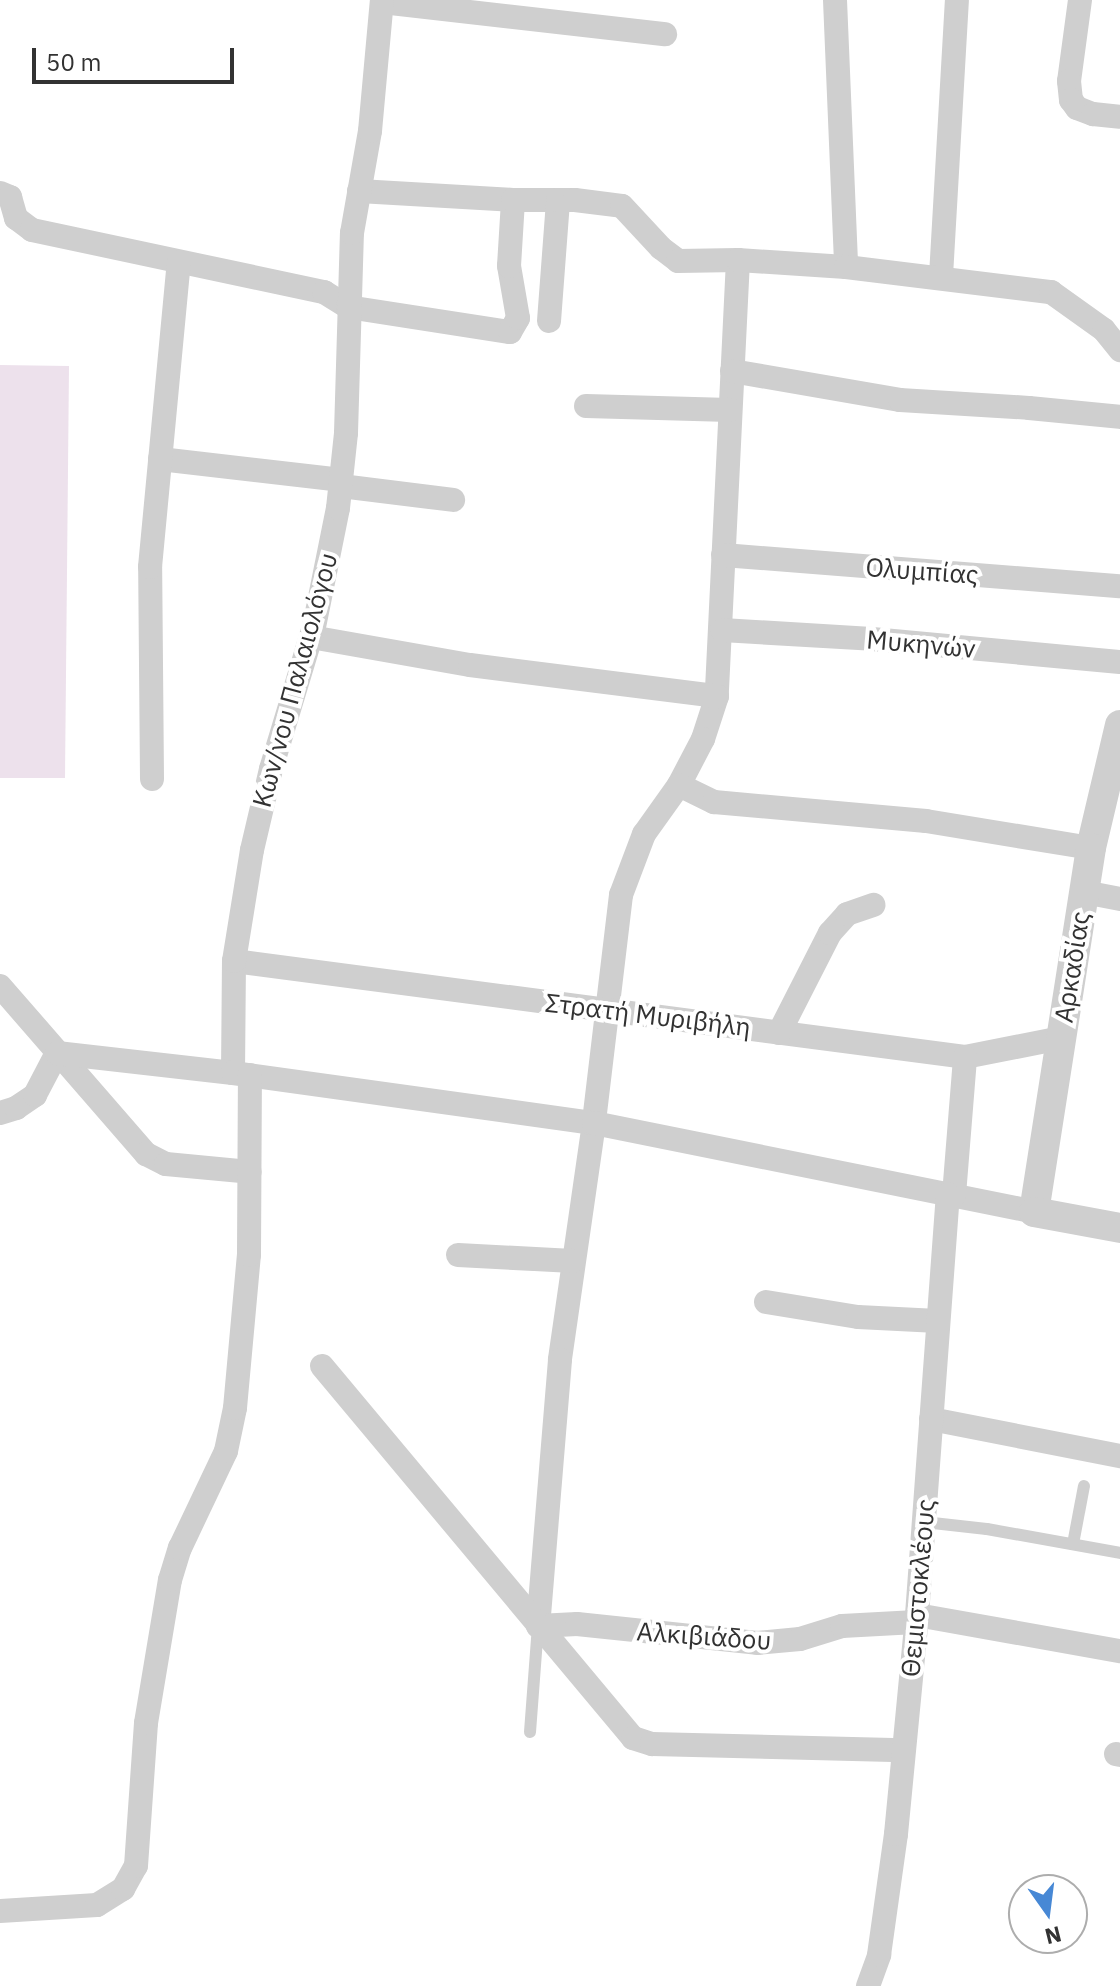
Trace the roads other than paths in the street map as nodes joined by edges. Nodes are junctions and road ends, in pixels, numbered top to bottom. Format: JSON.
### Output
{"nodes":[{"id":1,"x":835,"y":0,"type":"edge"},
{"id":2,"x":957,"y":0,"type":"edge"},
{"id":3,"x":1080,"y":0,"type":"edge"},
{"id":4,"x":382,"y":1,"type":"edge"},
{"id":5,"x":665,"y":34,"type":"dead end"},
{"id":6,"x":1120,"y":117,"type":"edge"},
{"id":7,"x":359,"y":191,"type":"junction"},
{"id":8,"x":0,"y":193,"type":"edge"},
{"id":9,"x":513,"y":200,"type":"junction"},
{"id":10,"x":558,"y":200,"type":"junction"},
{"id":11,"x":738,"y":260,"type":"junction"},
{"id":12,"x":179,"y":262,"type":"junction"},
{"id":13,"x":846,"y":267,"type":"junction"},
{"id":14,"x":941,"y":276,"type":"junction"},
{"id":15,"x":348,"y":307,"type":"junction"},
{"id":16,"x":549,"y":321,"type":"dead end"},
{"id":17,"x":1120,"y":350,"type":"edge"},
{"id":18,"x":732,"y":371,"type":"junction"},
{"id":19,"x":586,"y":406,"type":"dead end"},
{"id":20,"x":730,"y":410,"type":"junction"},
{"id":21,"x":1120,"y":417,"type":"edge"},
{"id":22,"x":160,"y":459,"type":"junction"},
{"id":23,"x":341,"y":483,"type":"junction"},
{"id":24,"x":453,"y":500,"type":"dead end"},
{"id":25,"x":723,"y":555,"type":"junction"},
{"id":26,"x":1120,"y":586,"type":"edge"},
{"id":27,"x":722,"y":630,"type":"junction"},
{"id":28,"x":311,"y":637,"type":"junction"},
{"id":29,"x":1120,"y":662,"type":"edge"},
{"id":30,"x":717,"y":696,"type":"junction"},
{"id":31,"x":1120,"y":725,"type":"edge"},
{"id":32,"x":152,"y":779,"type":"dead end"},
{"id":33,"x":679,"y":785,"type":"junction"},
{"id":34,"x":1091,"y":848,"type":"junction"},
{"id":35,"x":1084,"y":892,"type":"junction"},
{"id":36,"x":1120,"y":899,"type":"edge"},
{"id":37,"x":873,"y":905,"type":"dead end"},
{"id":38,"x":234,"y":961,"type":"junction"},
{"id":39,"x":0,"y":986,"type":"edge"},
{"id":40,"x":605,"y":1010,"type":"junction"},
{"id":41,"x":779,"y":1033,"type":"junction"},
{"id":42,"x":1061,"y":1038,"type":"junction"},
{"id":43,"x":57,"y":1053,"type":"junction"},
{"id":44,"x":965,"y":1057,"type":"junction"},
{"id":45,"x":242,"y":1074,"type":"junction"},
{"id":46,"x":0,"y":1113,"type":"edge"},
{"id":47,"x":594,"y":1123,"type":"junction"},
{"id":48,"x":250,"y":1172,"type":"junction"},
{"id":49,"x":951,"y":1194,"type":"junction"},
{"id":50,"x":1034,"y":1212,"type":"junction"},
{"id":51,"x":1120,"y":1228,"type":"edge"},
{"id":52,"x":458,"y":1255,"type":"dead end"},
{"id":53,"x":573,"y":1261,"type":"junction"},
{"id":54,"x":766,"y":1302,"type":"dead end"},
{"id":55,"x":938,"y":1321,"type":"junction"},
{"id":56,"x":322,"y":1366,"type":"dead end"},
{"id":57,"x":931,"y":1419,"type":"junction"},
{"id":58,"x":1120,"y":1456,"type":"edge"},
{"id":59,"x":1084,"y":1486,"type":"dead end"},
{"id":60,"x":924,"y":1522,"type":"junction"},
{"id":61,"x":1073,"y":1544,"type":"junction"},
{"id":62,"x":1120,"y":1553,"type":"edge"},
{"id":63,"x":916,"y":1618,"type":"junction"},
{"id":64,"x":538,"y":1626,"type":"junction"},
{"id":65,"x":1120,"y":1651,"type":"edge"},
{"id":66,"x":530,"y":1732,"type":"dead end"},
{"id":67,"x":903,"y":1750,"type":"junction"},
{"id":68,"x":0,"y":1911,"type":"edge"},
{"id":69,"x":867,"y":1984,"type":"edge"}],
"edges":[{"from":1,"to":13,"type":"street"},
{"from":2,"to":14,"type":"street"},
{"from":3,"to":6,"type":"street"},
{"from":4,"to":5,"type":"street"},
{"from":4,"to":7,"type":"street","name":"Κων/νου Παλαιολόγου"},
{"from":7,"to":9,"type":"street"},
{"from":7,"to":15,"type":"street","name":"Κων/νου Παλαιολόγου"},
{"from":8,"to":12,"type":"street"},
{"from":9,"to":10,"type":"street"},
{"from":9,"to":15,"type":"street"},
{"from":10,"to":11,"type":"street"},
{"from":10,"to":16,"type":"street"},
{"from":11,"to":13,"type":"street"},
{"from":11,"to":18,"type":"street"},
{"from":12,"to":15,"type":"street"},
{"from":12,"to":22,"type":"street"},
{"from":13,"to":14,"type":"street"},
{"from":14,"to":17,"type":"street"},
{"from":15,"to":23,"type":"street","name":"Κων/νου Παλαιολόγου"},
{"from":18,"to":20,"type":"street"},
{"from":18,"to":21,"type":"street"},
{"from":19,"to":20,"type":"street"},
{"from":20,"to":25,"type":"street"},
{"from":22,"to":23,"type":"street"},
{"from":22,"to":32,"type":"street"},
{"from":23,"to":24,"type":"street"},
{"from":23,"to":28,"type":"street","name":"Κων/νου Παλαιολόγου"},
{"from":25,"to":26,"type":"street","name":"Ολυμπίας"},
{"from":25,"to":27,"type":"street"},
{"from":27,"to":29,"type":"street","name":"Μυκηνών"},
{"from":27,"to":30,"type":"street"},
{"from":28,"to":30,"type":"street"},
{"from":28,"to":38,"type":"street","name":"Κων/νου Παλαιολόγου"},
{"from":30,"to":33,"type":"street"},
{"from":31,"to":34,"type":"street","name":"Αρκαδίας"},
{"from":33,"to":34,"type":"street"},
{"from":33,"to":40,"type":"street"},
{"from":34,"to":35,"type":"street","name":"Αρκαδίας"},
{"from":35,"to":36,"type":"street"},
{"from":35,"to":42,"type":"street","name":"Αρκαδίας"},
{"from":37,"to":41,"type":"street"},
{"from":38,"to":40,"type":"street","name":"Στρατή Μυριβήλη"},
{"from":38,"to":45,"type":"street","name":"Κων/νου Παλαιολόγου"},
{"from":39,"to":43,"type":"street"},
{"from":40,"to":41,"type":"street","name":"Στρατή Μυριβήλη"},
{"from":40,"to":47,"type":"street"},
{"from":41,"to":44,"type":"street","name":"Στρατή Μυριβήλη"},
{"from":42,"to":44,"type":"street","name":"Στρατή Μυριβήλη"},
{"from":42,"to":50,"type":"street","name":"Αρκαδίας"},
{"from":43,"to":45,"type":"street"},
{"from":43,"to":46,"type":"street"},
{"from":43,"to":48,"type":"street"},
{"from":44,"to":49,"type":"street","name":"Θεμιστοκλέους"},
{"from":45,"to":47,"type":"street"},
{"from":45,"to":48,"type":"street","name":"Κων/νου Παλαιολόγου"},
{"from":47,"to":49,"type":"street"},
{"from":47,"to":53,"type":"street"},
{"from":48,"to":68,"type":"street","name":"Κων/νου Παλαιολόγου"},
{"from":49,"to":50,"type":"street"},
{"from":49,"to":55,"type":"street","name":"Θεμιστοκλέους"},
{"from":50,"to":51,"type":"street"},
{"from":52,"to":53,"type":"street"},
{"from":53,"to":64,"type":"street"},
{"from":54,"to":55,"type":"street"},
{"from":55,"to":57,"type":"street","name":"Θεμιστοκλέους"},
{"from":56,"to":64,"type":"street"},
{"from":57,"to":58,"type":"street"},
{"from":57,"to":60,"type":"street","name":"Θεμιστοκλέους"},
{"from":59,"to":61,"type":"lane"},
{"from":60,"to":61,"type":"lane"},
{"from":60,"to":63,"type":"street","name":"Θεμιστοκλέους"},
{"from":61,"to":62,"type":"lane"},
{"from":63,"to":64,"type":"street","name":"Αλκιβιάδου"},
{"from":63,"to":65,"type":"street","name":"Αλκιβιάδου"},
{"from":63,"to":67,"type":"street","name":"Θεμιστοκλέους"},
{"from":64,"to":66,"type":"lane"},
{"from":64,"to":67,"type":"street"},
{"from":67,"to":69,"type":"street","name":"Θεμιστοκλέους"}]}
